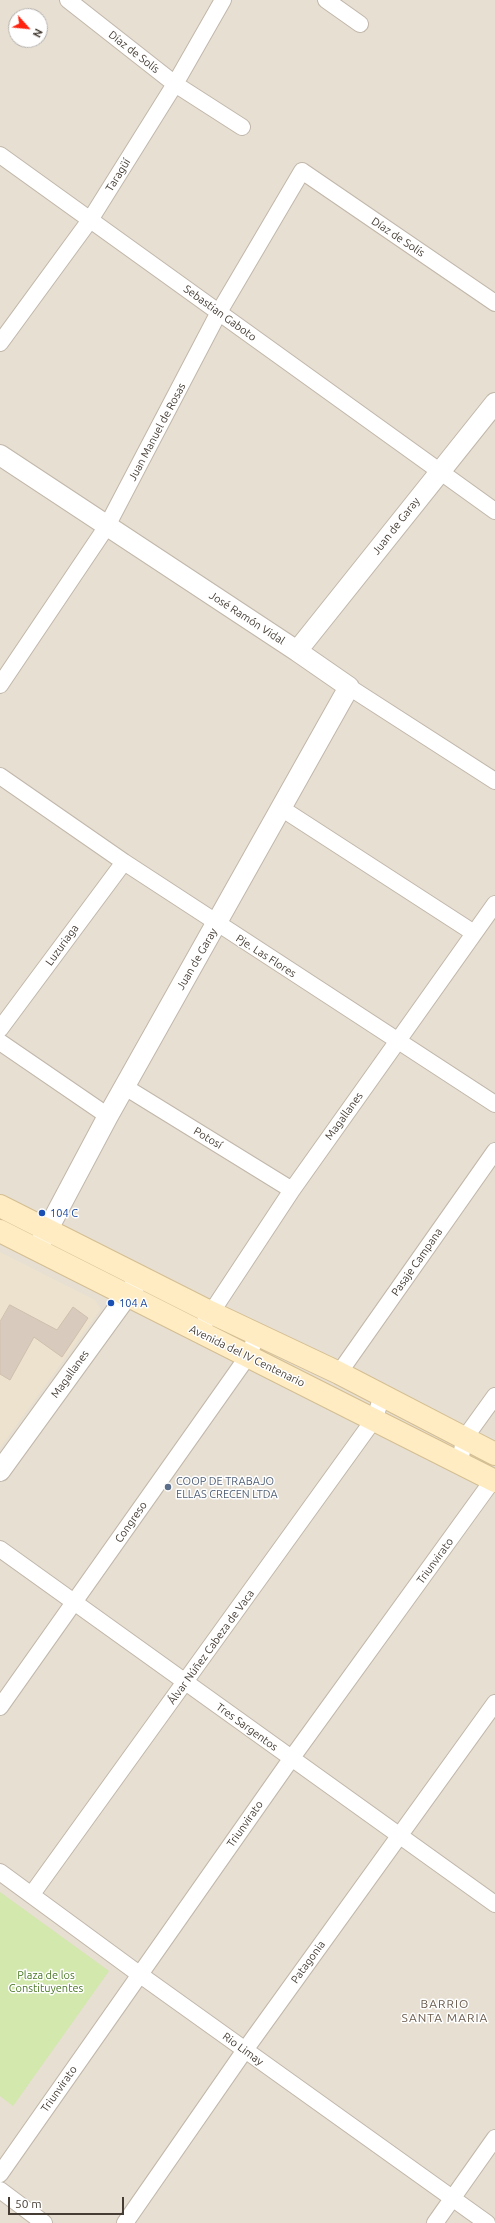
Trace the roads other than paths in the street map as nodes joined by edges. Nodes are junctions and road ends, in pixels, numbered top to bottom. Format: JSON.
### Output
{"nodes":[{"id":1,"x":68,"y":0,"type":"edge"},
{"id":2,"x":223,"y":0,"type":"edge"},
{"id":3,"x":326,"y":0,"type":"edge"},
{"id":4,"x":360,"y":24,"type":"dead end"},
{"id":5,"x":175,"y":84,"type":"junction"},
{"id":6,"x":242,"y":127,"type":"dead end"},
{"id":7,"x":0,"y":155,"type":"edge"},
{"id":8,"x":302,"y":171,"type":"joint"},
{"id":9,"x":90,"y":220,"type":"junction"},
{"id":10,"x":495,"y":303,"type":"edge"},
{"id":11,"x":219,"y":312,"type":"junction"},
{"id":12,"x":0,"y":343,"type":"edge"},
{"id":13,"x":495,"y":403,"type":"edge"},
{"id":14,"x":0,"y":455,"type":"edge"},
{"id":15,"x":440,"y":471,"type":"junction"},
{"id":16,"x":495,"y":511,"type":"edge"},
{"id":17,"x":107,"y":526,"type":"junction"},
{"id":18,"x":297,"y":651,"type":"junction"},
{"id":19,"x":0,"y":685,"type":"edge"},
{"id":20,"x":349,"y":687,"type":"junction"},
{"id":21,"x":0,"y":776,"type":"edge"},
{"id":22,"x":495,"y":780,"type":"edge"},
{"id":23,"x":281,"y":808,"type":"junction"},
{"id":24,"x":124,"y":862,"type":"junction"},
{"id":25,"x":495,"y":904,"type":"edge"},
{"id":26,"x":217,"y":924,"type":"junction"},
{"id":27,"x":474,"y":933,"type":"junction"},
{"id":28,"x":0,"y":1029,"type":"edge"},
{"id":29,"x":398,"y":1041,"type":"junction"},
{"id":30,"x":0,"y":1042,"type":"edge"},
{"id":31,"x":124,"y":1087,"type":"junction"},
{"id":32,"x":495,"y":1104,"type":"edge"},
{"id":33,"x":108,"y":1116,"type":"junction"},
{"id":34,"x":495,"y":1151,"type":"edge"},
{"id":35,"x":292,"y":1190,"type":"junction"},
{"id":36,"x":0,"y":1206,"type":"edge"},
{"id":37,"x":0,"y":1231,"type":"edge"},
{"id":38,"x":46,"y":1231,"type":"junction"},
{"id":39,"x":36,"y":1250,"type":"junction"},
{"id":40,"x":140,"y":1278,"type":"junction"},
{"id":41,"x":126,"y":1296,"type":"junction"},
{"id":42,"x":210,"y":1312,"type":"junction"},
{"id":43,"x":200,"y":1332,"type":"junction"},
{"id":44,"x":257,"y":1335,"type":"junction"},
{"id":45,"x":248,"y":1356,"type":"junction"},
{"id":46,"x":339,"y":1373,"type":"junction"},
{"id":47,"x":382,"y":1395,"type":"junction"},
{"id":48,"x":495,"y":1396,"type":"edge"},
{"id":49,"x":375,"y":1418,"type":"junction"},
{"id":50,"x":464,"y":1439,"type":"junction"},
{"id":51,"x":495,"y":1454,"type":"edge"},
{"id":52,"x":460,"y":1463,"type":"junction"},
{"id":53,"x":0,"y":1471,"type":"edge"},
{"id":54,"x":495,"y":1479,"type":"edge"},
{"id":55,"x":0,"y":1549,"type":"edge"},
{"id":56,"x":75,"y":1603,"type":"junction"},
{"id":57,"x":186,"y":1683,"type":"junction"},
{"id":58,"x":495,"y":1704,"type":"edge"},
{"id":59,"x":0,"y":1707,"type":"edge"},
{"id":60,"x":291,"y":1759,"type":"junction"},
{"id":61,"x":400,"y":1835,"type":"junction"},
{"id":62,"x":0,"y":1872,"type":"edge"},
{"id":63,"x":32,"y":1894,"type":"junction"},
{"id":64,"x":495,"y":1904,"type":"edge"},
{"id":65,"x":139,"y":1974,"type":"junction"},
{"id":66,"x":245,"y":2050,"type":"junction"},
{"id":67,"x":495,"y":2138,"type":"edge"},
{"id":68,"x":0,"y":2174,"type":"edge"},
{"id":69,"x":0,"y":2190,"type":"edge"},
{"id":70,"x":452,"y":2198,"type":"junction"},
{"id":71,"x":44,"y":2223,"type":"edge"},
{"id":72,"x":125,"y":2223,"type":"edge"},
{"id":73,"x":435,"y":2223,"type":"edge"},
{"id":74,"x":487,"y":2223,"type":"edge"}],
"edges":[{"from":1,"to":5,"type":"street","name":"Díaz de Solís"},
{"from":2,"to":5,"type":"street","name":"Taragüí"},
{"from":3,"to":4,"type":"street"},
{"from":5,"to":6,"type":"street","name":"Díaz de Solís"},
{"from":5,"to":9,"type":"street","name":"Taragüí"},
{"from":7,"to":9,"type":"street","name":"Sebastian Gaboto"},
{"from":8,"to":10,"type":"street","name":"Díaz de Solís"},
{"from":8,"to":11,"type":"street","name":"Juan Manuel de Rosas"},
{"from":9,"to":11,"type":"street","name":"Sebastian Gaboto"},
{"from":9,"to":12,"type":"street","name":"Taragüí"},
{"from":11,"to":15,"type":"street","name":"Sebastian Gaboto"},
{"from":11,"to":17,"type":"street","name":"Juan Manuel de Rosas"},
{"from":13,"to":15,"type":"street","name":"Juan de Garay"},
{"from":14,"to":17,"type":"street","name":"José Ramón Vidal"},
{"from":15,"to":16,"type":"street","name":"Sebastian Gaboto"},
{"from":15,"to":18,"type":"street","name":"Juan de Garay"},
{"from":17,"to":18,"type":"street","name":"José Ramón Vidal"},
{"from":17,"to":19,"type":"street","name":"Juan Manuel de Rosas"},
{"from":18,"to":20,"type":"street","name":"José Ramón Vidal"},
{"from":20,"to":22,"type":"street","name":"José Ramón Vidal"},
{"from":20,"to":23,"type":"street","name":"Juan de Garay"},
{"from":21,"to":24,"type":"street","name":"Pje. Las Flores"},
{"from":23,"to":26,"type":"street","name":"Juan de Garay"},
{"from":23,"to":27,"type":"street"},
{"from":24,"to":26,"type":"street","name":"Pje. Las Flores"},
{"from":24,"to":28,"type":"street","name":"Luzuriaga"},
{"from":25,"to":27,"type":"street","name":"Magallanes"},
{"from":26,"to":29,"type":"street","name":"Pje. Las Flores"},
{"from":26,"to":31,"type":"street","name":"Juan de Garay"},
{"from":27,"to":29,"type":"street","name":"Magallanes"},
{"from":29,"to":32,"type":"street","name":"Pje. Las Flores"},
{"from":29,"to":35,"type":"street","name":"Magallanes"},
{"from":30,"to":33,"type":"street"},
{"from":31,"to":33,"type":"street","name":"Juan de Garay"},
{"from":31,"to":35,"type":"street","name":"Potosí"},
{"from":33,"to":38,"type":"street","name":"Juan de Garay"},
{"from":34,"to":46,"type":"street","name":"Pasaje Campana"},
{"from":35,"to":42,"type":"street","name":"Magallanes"},
{"from":36,"to":38,"type":"main road"},
{"from":37,"to":39,"type":"main road","name":"Avenida del IV Centenario"},
{"from":38,"to":39,"type":"street","name":"Juan de Garay"},
{"from":38,"to":40,"type":"main road"},
{"from":39,"to":41,"type":"main road","name":"Avenida del IV Centenario"},
{"from":40,"to":41,"type":"street","name":"Magallanes"},
{"from":40,"to":42,"type":"main road"},
{"from":41,"to":43,"type":"main road","name":"Avenida del IV Centenario"},
{"from":41,"to":53,"type":"street","name":"Magallanes"},
{"from":42,"to":43,"type":"street","name":"Magallanes"},
{"from":42,"to":44,"type":"main road"},
{"from":43,"to":45,"type":"main road","name":"Avenida del IV Centenario"},
{"from":44,"to":45,"type":"street","name":"Congreso"},
{"from":44,"to":46,"type":"main road"},
{"from":45,"to":49,"type":"main road","name":"Avenida del IV Centenario"},
{"from":45,"to":56,"type":"street","name":"Congreso"},
{"from":46,"to":47,"type":"main road"},
{"from":47,"to":49,"type":"street","name":"Álvar Núñez Cabeza de Vaca"},
{"from":47,"to":50,"type":"main road"},
{"from":48,"to":50,"type":"street"},
{"from":49,"to":52,"type":"main road","name":"Avenida del IV Centenario"},
{"from":49,"to":57,"type":"street","name":"Álvar Núñez Cabeza de Vaca"},
{"from":50,"to":51,"type":"main road"},
{"from":50,"to":52,"type":"street"},
{"from":52,"to":54,"type":"main road","name":"Avenida del IV Centenario"},
{"from":54,"to":60,"type":"street","name":"Triunvirato"},
{"from":55,"to":56,"type":"street","name":"Tres Sargentos"},
{"from":56,"to":57,"type":"street","name":"Tres Sargentos"},
{"from":56,"to":59,"type":"street","name":"Congreso"},
{"from":57,"to":60,"type":"street","name":"Tres Sargentos"},
{"from":57,"to":63,"type":"street","name":"Álvar Núñez Cabeza de Vaca"},
{"from":58,"to":61,"type":"street","name":"Patagonia"},
{"from":60,"to":61,"type":"street","name":"Tres Sargentos"},
{"from":60,"to":65,"type":"street","name":"Triunvirato"},
{"from":61,"to":64,"type":"street","name":"Tres Sargentos"},
{"from":61,"to":66,"type":"street","name":"Patagonia"},
{"from":62,"to":63,"type":"street","name":"Rio Limay"},
{"from":63,"to":65,"type":"street","name":"Rio Limay"},
{"from":65,"to":66,"type":"street","name":"Rio Limay"},
{"from":65,"to":68,"type":"street","name":"Triunvirato"},
{"from":66,"to":70,"type":"street","name":"Rio Limay"},
{"from":66,"to":72,"type":"street","name":"Patagonia"},
{"from":67,"to":70,"type":"street"},
{"from":69,"to":71,"type":"street"},
{"from":70,"to":73,"type":"street"},
{"from":70,"to":74,"type":"street","name":"Rio Limay"}]}
